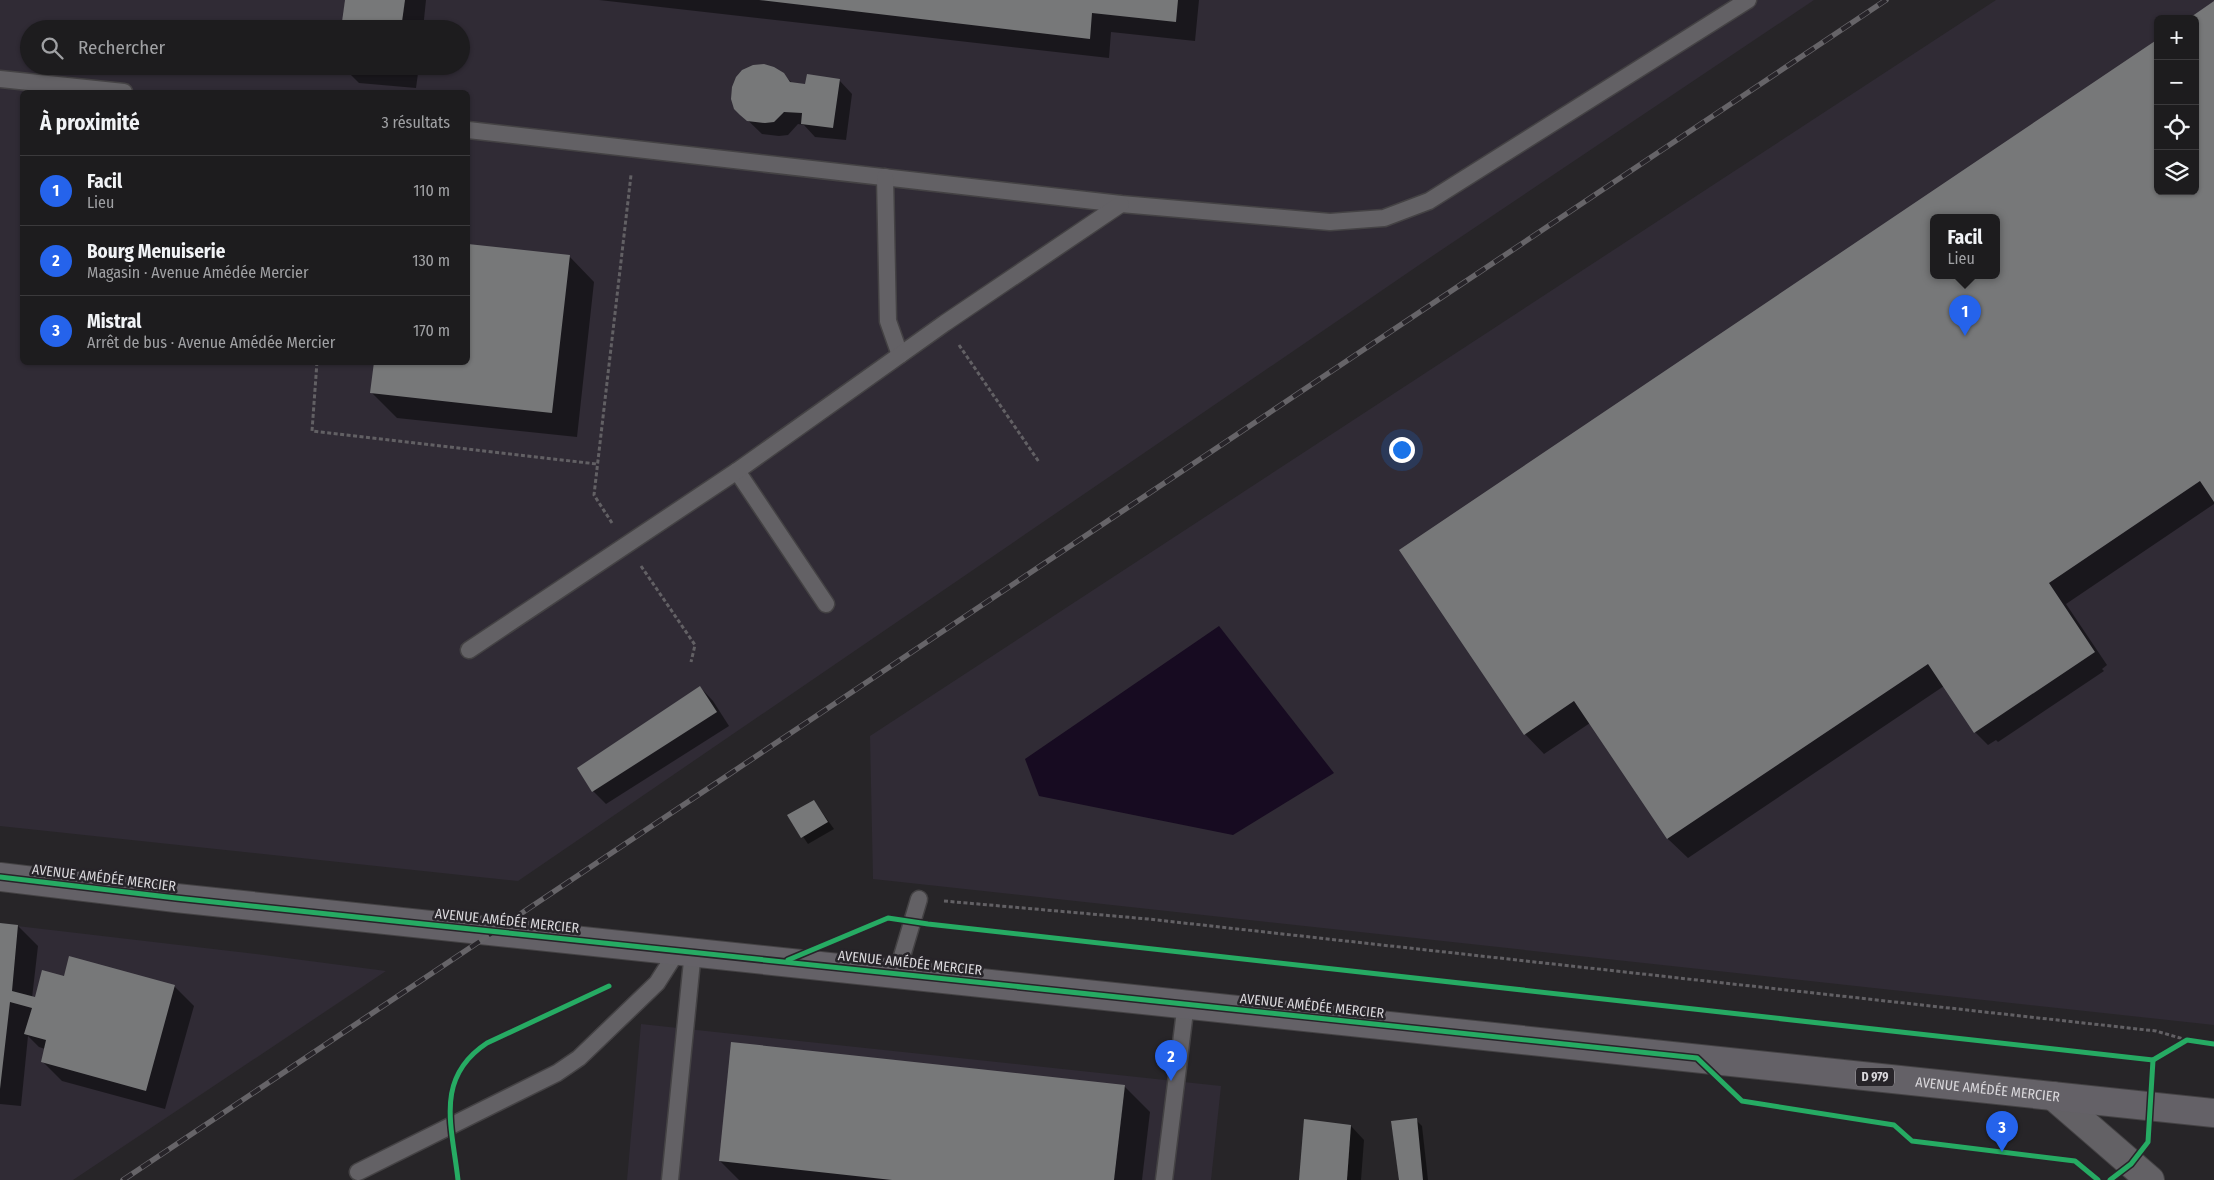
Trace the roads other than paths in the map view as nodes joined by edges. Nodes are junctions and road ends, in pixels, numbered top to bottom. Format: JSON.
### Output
{"nodes":[{"id":1,"x":1748,"y":0,"type":"edge"},
{"id":2,"x":0,"y":78,"type":"edge"},
{"id":3,"x":106,"y":90,"type":"edge"},
{"id":4,"x":470,"y":130,"type":"edge"},
{"id":5,"x":885,"y":177,"type":"junction"},
{"id":6,"x":1121,"y":204,"type":"junction"},
{"id":7,"x":900,"y":355,"type":"junction"},
{"id":8,"x":738,"y":471,"type":"junction"},
{"id":9,"x":826,"y":604,"type":"dead end"},
{"id":10,"x":469,"y":650,"type":"dead end"},
{"id":11,"x":0,"y":877,"type":"edge"},
{"id":12,"x":919,"y":898,"type":"road end"},
{"id":13,"x":685,"y":951,"type":"junction"},
{"id":14,"x":897,"y":973,"type":"junction"},
{"id":15,"x":1186,"y":1003,"type":"junction"},
{"id":16,"x":2053,"y":1096,"type":"junction"},
{"id":17,"x":2214,"y":1113,"type":"edge"},
{"id":18,"x":358,"y":1172,"type":"dead end"},
{"id":19,"x":670,"y":1180,"type":"edge"},
{"id":20,"x":1164,"y":1180,"type":"edge"},
{"id":21,"x":2150,"y":1180,"type":"edge"}],
"edges":[{"from":1,"to":6,"type":"lane"},
{"from":2,"to":3,"type":"lane"},
{"from":4,"to":5,"type":"lane"},
{"from":5,"to":6,"type":"lane"},
{"from":5,"to":7,"type":"lane"},
{"from":6,"to":7,"type":"lane"},
{"from":7,"to":8,"type":"lane"},
{"from":8,"to":9,"type":"lane"},
{"from":8,"to":10,"type":"lane"},
{"from":11,"to":13,"type":"main road","name":"AVENUE AMÉDÉE MERCIER","number":"D 979"},
{"from":12,"to":14,"type":"lane"},
{"from":13,"to":14,"type":"main road","name":"AVENUE AMÉDÉE MERCIER","number":"D 979"},
{"from":13,"to":18,"type":"lane"},
{"from":13,"to":19,"type":"lane"},
{"from":14,"to":15,"type":"main road","name":"AVENUE AMÉDÉE MERCIER","number":"D 979"},
{"from":15,"to":16,"type":"main road","name":"AVENUE AMÉDÉE MERCIER","number":"D 979"},
{"from":15,"to":20,"type":"lane"},
{"from":16,"to":17,"type":"main road","name":"AVENUE AMÉDÉE MERCIER","number":"D 979"},
{"from":16,"to":21,"type":"street"}]}
